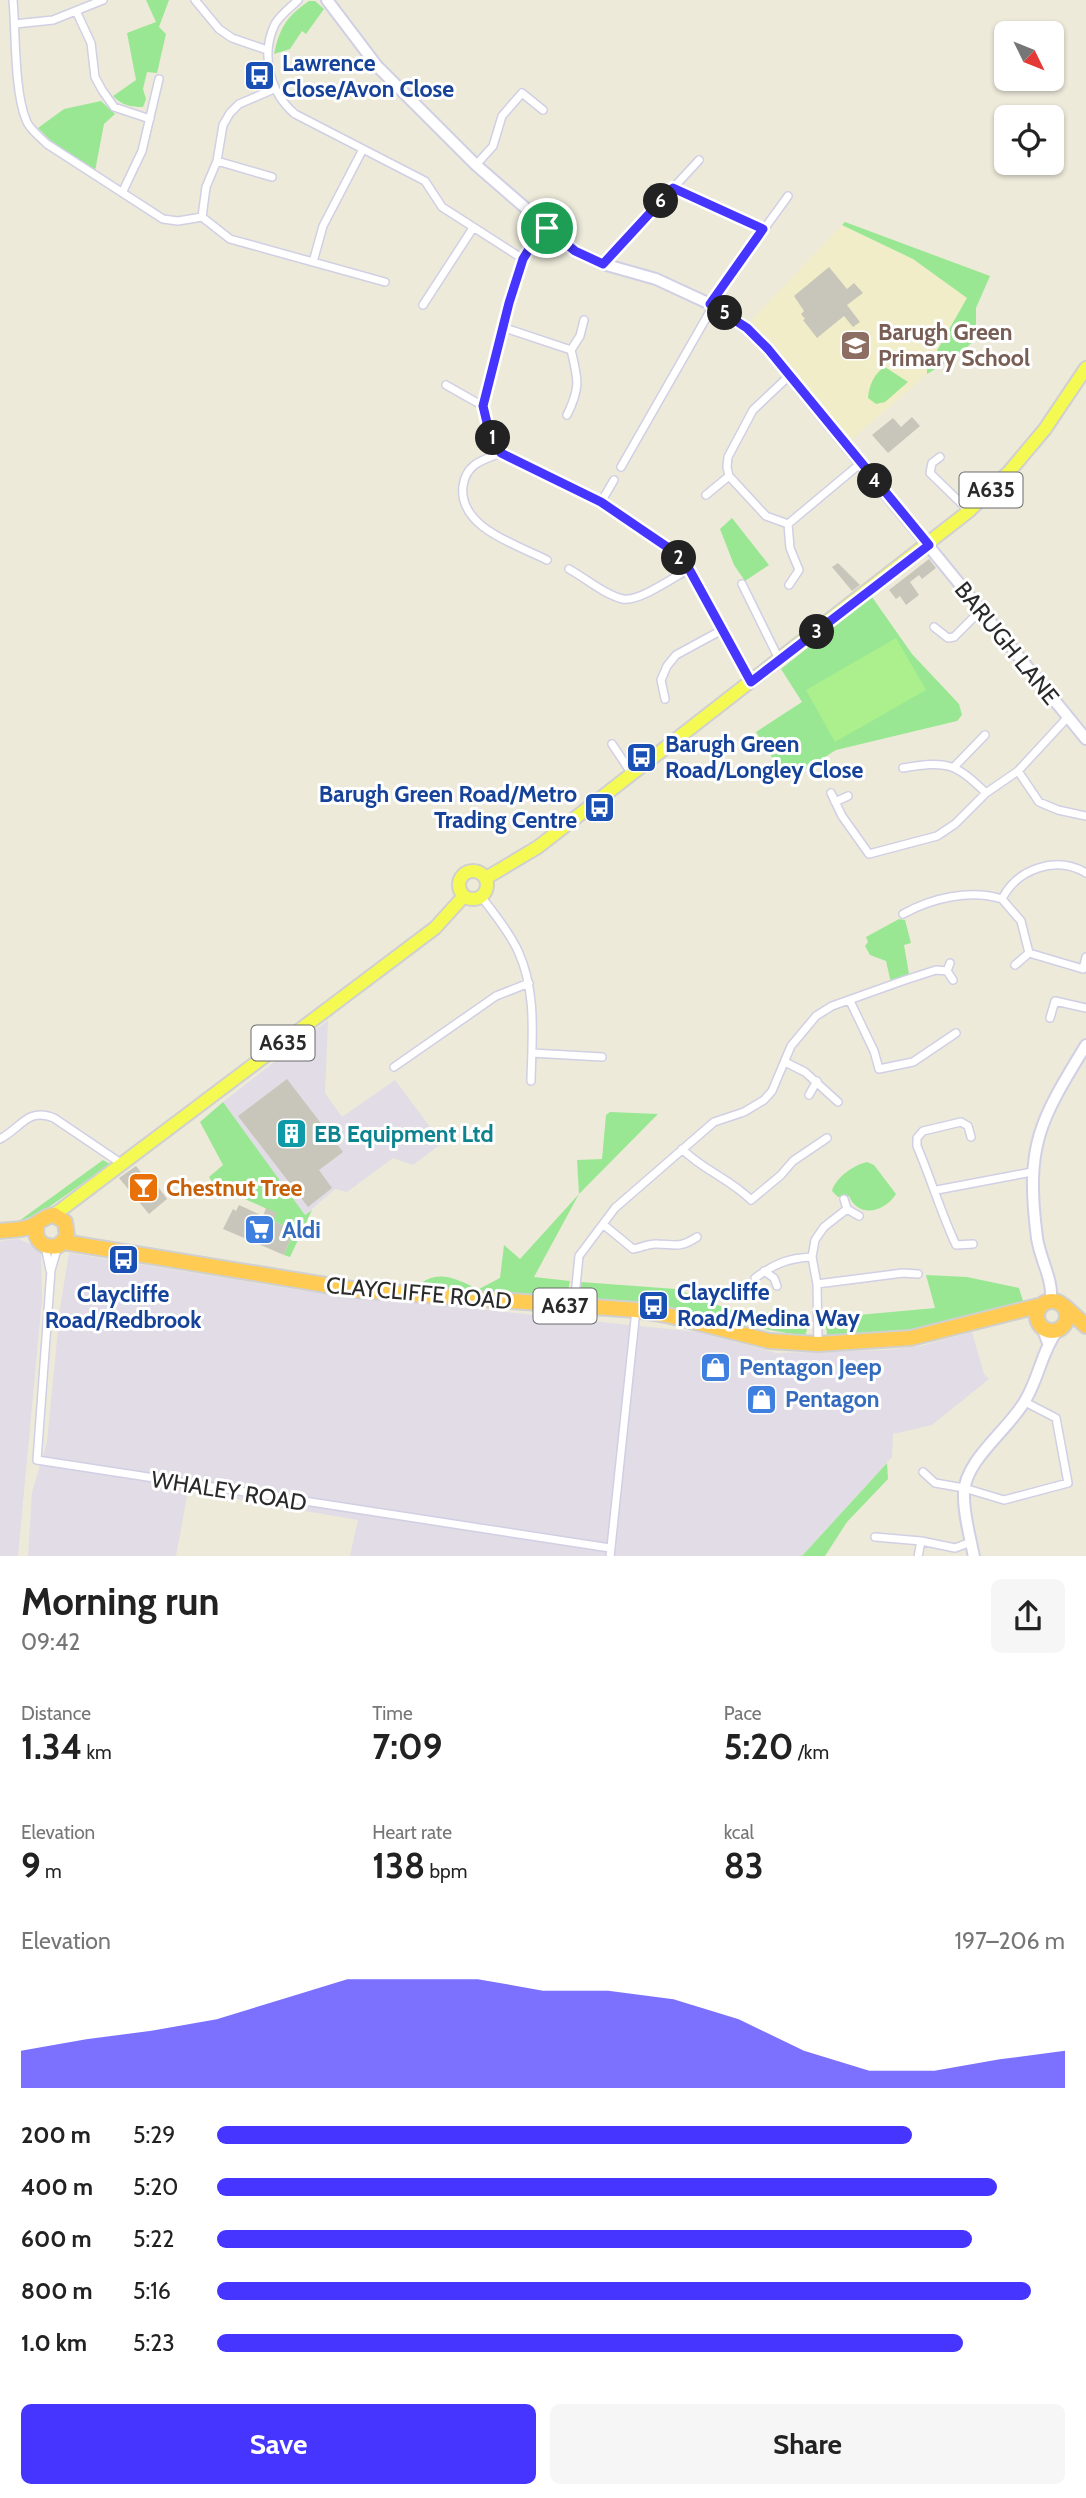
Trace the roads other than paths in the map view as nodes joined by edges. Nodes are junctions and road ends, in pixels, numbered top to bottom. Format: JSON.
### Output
{"nodes":[{"id":1,"x":13,"y":0,"type":"edge"},
{"id":2,"x":103,"y":0,"type":"edge"},
{"id":3,"x":195,"y":0,"type":"edge"},
{"id":4,"x":298,"y":0,"type":"edge"},
{"id":5,"x":327,"y":0,"type":"edge"},
{"id":6,"x":77,"y":13,"type":"junction"},
{"id":7,"x":15,"y":24,"type":"junction"},
{"id":8,"x":267,"y":50,"type":"junction"},
{"id":9,"x":159,"y":79,"type":"dead end"},
{"id":10,"x":274,"y":89,"type":"junction"},
{"id":11,"x":543,"y":110,"type":"dead end"},
{"id":12,"x":149,"y":119,"type":"junction"},
{"id":13,"x":362,"y":151,"type":"junction"},
{"id":14,"x":699,"y":160,"type":"dead end"},
{"id":15,"x":217,"y":161,"type":"junction"},
{"id":16,"x":477,"y":166,"type":"junction"},
{"id":17,"x":272,"y":177,"type":"dead end"},
{"id":18,"x":673,"y":188,"type":"junction"},
{"id":19,"x":123,"y":191,"type":"junction"},
{"id":20,"x":788,"y":196,"type":"dead end"},
{"id":21,"x":202,"y":217,"type":"junction"},
{"id":22,"x":473,"y":228,"type":"junction"},
{"id":23,"x":547,"y":228,"type":"junction"},
{"id":24,"x":763,"y":229,"type":"junction"},
{"id":25,"x":523,"y":259,"type":"junction"},
{"id":26,"x":313,"y":262,"type":"junction"},
{"id":27,"x":603,"y":264,"type":"junction"},
{"id":28,"x":374,"y":266,"type":"dead end"},
{"id":29,"x":371,"y":278,"type":"junction"},
{"id":30,"x":385,"y":282,"type":"dead end"},
{"id":31,"x":423,"y":305,"type":"dead end"},
{"id":32,"x":712,"y":305,"type":"junction"},
{"id":33,"x":584,"y":320,"type":"dead end"},
{"id":34,"x":502,"y":327,"type":"junction"},
{"id":35,"x":571,"y":350,"type":"junction"},
{"id":36,"x":1086,"y":368,"type":"edge"},
{"id":37,"x":789,"y":376,"type":"junction"},
{"id":38,"x":446,"y":385,"type":"dead end"},
{"id":39,"x":483,"y":406,"type":"junction"},
{"id":40,"x":567,"y":415,"type":"dead end"},
{"id":41,"x":501,"y":453,"type":"junction"},
{"id":42,"x":940,"y":457,"type":"dead end"},
{"id":43,"x":861,"y":463,"type":"junction"},
{"id":44,"x":621,"y":467,"type":"dead end"},
{"id":45,"x":729,"y":475,"type":"junction"},
{"id":46,"x":614,"y":480,"type":"dead end"},
{"id":47,"x":706,"y":495,"type":"dead end"},
{"id":48,"x":601,"y":502,"type":"junction"},
{"id":49,"x":970,"y":511,"type":"junction"},
{"id":50,"x":788,"y":524,"type":"junction"},
{"id":51,"x":929,"y":545,"type":"junction"},
{"id":52,"x":545,"y":547,"type":"dead end"},
{"id":53,"x":569,"y":569,"type":"dead end"},
{"id":54,"x":689,"y":569,"type":"junction"},
{"id":55,"x":580,"y":576,"type":"junction"},
{"id":56,"x":742,"y":584,"type":"dead end"},
{"id":57,"x":574,"y":585,"type":"dead end"},
{"id":58,"x":789,"y":585,"type":"dead end"},
{"id":59,"x":981,"y":610,"type":"junction"},
{"id":60,"x":934,"y":627,"type":"dead end"},
{"id":61,"x":722,"y":630,"type":"junction"},
{"id":62,"x":780,"y":660,"type":"junction"},
{"id":63,"x":751,"y":682,"type":"junction"},
{"id":64,"x":665,"y":699,"type":"dead end"},
{"id":65,"x":1067,"y":718,"type":"junction"},
{"id":66,"x":985,"y":735,"type":"dead end"},
{"id":67,"x":1086,"y":739,"type":"edge"},
{"id":68,"x":612,"y":744,"type":"dead end"},
{"id":69,"x":956,"y":766,"type":"junction"},
{"id":70,"x":903,"y":768,"type":"dead end"},
{"id":71,"x":1018,"y":771,"type":"junction"},
{"id":72,"x":632,"y":774,"type":"junction"},
{"id":73,"x":831,"y":793,"type":"dead end"},
{"id":74,"x":986,"y":793,"type":"junction"},
{"id":75,"x":848,"y":796,"type":"dead end"},
{"id":76,"x":835,"y":802,"type":"junction"},
{"id":77,"x":1086,"y":816,"type":"edge"},
{"id":78,"x":1086,"y":873,"type":"edge"},
{"id":79,"x":486,"y":878,"type":"junction"},
{"id":80,"x":464,"y":896,"type":"junction"},
{"id":81,"x":481,"y":896,"type":"junction"},
{"id":82,"x":1002,"y":899,"type":"junction"},
{"id":83,"x":903,"y":914,"type":"dead end"},
{"id":84,"x":1028,"y":953,"type":"junction"},
{"id":85,"x":1086,"y":957,"type":"edge"},
{"id":86,"x":1015,"y":965,"type":"dead end"},
{"id":87,"x":1085,"y":970,"type":"edge"},
{"id":88,"x":953,"y":980,"type":"dead end"},
{"id":89,"x":529,"y":983,"type":"junction"},
{"id":90,"x":850,"y":1001,"type":"junction"},
{"id":91,"x":1086,"y":1007,"type":"edge"},
{"id":92,"x":1050,"y":1017,"type":"dead end"},
{"id":93,"x":956,"y":1033,"type":"dead end"},
{"id":94,"x":1086,"y":1045,"type":"edge"},
{"id":95,"x":532,"y":1054,"type":"junction"},
{"id":96,"x":602,"y":1057,"type":"dead end"},
{"id":97,"x":785,"y":1062,"type":"junction"},
{"id":98,"x":394,"y":1068,"type":"dead end"},
{"id":99,"x":531,"y":1080,"type":"dead end"},
{"id":100,"x":817,"y":1081,"type":"junction"},
{"id":101,"x":809,"y":1095,"type":"dead end"},
{"id":102,"x":838,"y":1102,"type":"dead end"},
{"id":103,"x":971,"y":1137,"type":"dead end"},
{"id":104,"x":827,"y":1138,"type":"dead end"},
{"id":105,"x":0,"y":1139,"type":"edge"},
{"id":106,"x":682,"y":1149,"type":"junction"},
{"id":107,"x":122,"y":1164,"type":"junction"},
{"id":108,"x":1032,"y":1172,"type":"junction"},
{"id":109,"x":937,"y":1191,"type":"junction"},
{"id":110,"x":844,"y":1199,"type":"dead end"},
{"id":111,"x":847,"y":1209,"type":"junction"},
{"id":112,"x":859,"y":1216,"type":"dead end"},
{"id":113,"x":604,"y":1225,"type":"junction"},
{"id":114,"x":4,"y":1231,"type":"edge"},
{"id":115,"x":56,"y":1235,"type":"junction"},
{"id":116,"x":697,"y":1237,"type":"dead end"},
{"id":117,"x":973,"y":1244,"type":"dead end"},
{"id":118,"x":812,"y":1257,"type":"junction"},
{"id":119,"x":51,"y":1270,"type":"junction"},
{"id":120,"x":765,"y":1271,"type":"junction"},
{"id":121,"x":918,"y":1274,"type":"dead end"},
{"id":122,"x":755,"y":1278,"type":"dead end"},
{"id":123,"x":817,"y":1284,"type":"junction"},
{"id":124,"x":777,"y":1286,"type":"dead end"},
{"id":125,"x":574,"y":1306,"type":"junction"},
{"id":126,"x":636,"y":1310,"type":"junction"},
{"id":127,"x":1051,"y":1319,"type":"junction"},
{"id":128,"x":1086,"y":1326,"type":"edge"},
{"id":129,"x":818,"y":1344,"type":"junction"},
{"id":130,"x":1025,"y":1402,"type":"junction"},
{"id":131,"x":923,"y":1472,"type":"dead end"},
{"id":132,"x":964,"y":1488,"type":"junction"},
{"id":133,"x":875,"y":1537,"type":"dead end"},
{"id":134,"x":921,"y":1541,"type":"junction"},
{"id":135,"x":971,"y":1542,"type":"junction"},
{"id":136,"x":610,"y":1552,"type":"edge"},
{"id":137,"x":918,"y":1556,"type":"edge"},
{"id":138,"x":974,"y":1556,"type":"edge"}],
"edges":[{"from":1,"to":7,"type":"street"},
{"from":2,"to":6,"type":"street"},
{"from":3,"to":8,"type":"street"},
{"from":4,"to":8,"type":"street"},
{"from":5,"to":16,"type":"street","name":"BARUGH LANE"},
{"from":6,"to":7,"type":"street"},
{"from":6,"to":12,"type":"street"},
{"from":7,"to":19,"type":"street"},
{"from":8,"to":10,"type":"street"},
{"from":9,"to":12,"type":"street"},
{"from":10,"to":13,"type":"street"},
{"from":10,"to":15,"type":"street"},
{"from":11,"to":16,"type":"street"},
{"from":12,"to":19,"type":"street"},
{"from":13,"to":22,"type":"street"},
{"from":13,"to":26,"type":"street"},
{"from":14,"to":18,"type":"street"},
{"from":15,"to":17,"type":"street"},
{"from":15,"to":21,"type":"street"},
{"from":16,"to":23,"type":"street","name":"BARUGH LANE"},
{"from":18,"to":24,"type":"street"},
{"from":18,"to":27,"type":"street"},
{"from":19,"to":21,"type":"street"},
{"from":20,"to":24,"type":"street"},
{"from":21,"to":26,"type":"street"},
{"from":22,"to":25,"type":"street"},
{"from":22,"to":31,"type":"street"},
{"from":23,"to":25,"type":"street"},
{"from":23,"to":27,"type":"street","name":"BARUGH LANE"},
{"from":24,"to":32,"type":"street"},
{"from":25,"to":34,"type":"street"},
{"from":26,"to":29,"type":"street"},
{"from":27,"to":32,"type":"street","name":"BARUGH LANE"},
{"from":28,"to":29,"type":"street"},
{"from":29,"to":30,"type":"street"},
{"from":32,"to":37,"type":"street","name":"BARUGH LANE"},
{"from":32,"to":44,"type":"street"},
{"from":33,"to":35,"type":"street"},
{"from":34,"to":35,"type":"street"},
{"from":34,"to":39,"type":"street"},
{"from":35,"to":40,"type":"street"},
{"from":36,"to":49,"type":"main road","number":"A635"},
{"from":37,"to":43,"type":"street","name":"BARUGH LANE"},
{"from":37,"to":45,"type":"street"},
{"from":38,"to":39,"type":"street"},
{"from":39,"to":41,"type":"street"},
{"from":41,"to":48,"type":"street"},
{"from":41,"to":52,"type":"street"},
{"from":42,"to":49,"type":"street"},
{"from":43,"to":50,"type":"street"},
{"from":43,"to":51,"type":"street","name":"BARUGH LANE"},
{"from":45,"to":47,"type":"street"},
{"from":45,"to":50,"type":"street"},
{"from":46,"to":48,"type":"street"},
{"from":48,"to":54,"type":"street"},
{"from":49,"to":51,"type":"main road","number":"A635"},
{"from":50,"to":58,"type":"street"},
{"from":51,"to":59,"type":"street","name":"BARUGH LANE"},
{"from":51,"to":62,"type":"main road","number":"A635"},
{"from":53,"to":55,"type":"street"},
{"from":54,"to":55,"type":"street"},
{"from":54,"to":61,"type":"street"},
{"from":55,"to":57,"type":"street"},
{"from":56,"to":62,"type":"street"},
{"from":59,"to":60,"type":"street"},
{"from":59,"to":65,"type":"street","name":"BARUGH LANE"},
{"from":61,"to":63,"type":"street"},
{"from":61,"to":64,"type":"street"},
{"from":62,"to":63,"type":"main road","number":"A635"},
{"from":63,"to":72,"type":"main road","number":"A635"},
{"from":65,"to":67,"type":"street","name":"BARUGH LANE"},
{"from":65,"to":71,"type":"street"},
{"from":66,"to":69,"type":"street"},
{"from":68,"to":72,"type":"street"},
{"from":69,"to":70,"type":"street"},
{"from":69,"to":74,"type":"street"},
{"from":71,"to":74,"type":"street"},
{"from":71,"to":77,"type":"street"},
{"from":72,"to":79,"type":"main road","number":"A635"},
{"from":73,"to":76,"type":"street"},
{"from":74,"to":76,"type":"street"},
{"from":75,"to":76,"type":"street"},
{"from":78,"to":82,"type":"street"},
{"from":79,"to":80,"type":"main road"},
{"from":79,"to":81,"type":"main road"},
{"from":80,"to":81,"type":"main road"},
{"from":80,"to":107,"type":"main road","number":"A635"},
{"from":81,"to":89,"type":"street"},
{"from":82,"to":83,"type":"street"},
{"from":82,"to":84,"type":"street"},
{"from":84,"to":86,"type":"street"},
{"from":84,"to":87,"type":"street"},
{"from":85,"to":87,"type":"street"},
{"from":88,"to":90,"type":"street"},
{"from":89,"to":95,"type":"street"},
{"from":89,"to":98,"type":"street"},
{"from":90,"to":93,"type":"street"},
{"from":90,"to":97,"type":"street"},
{"from":91,"to":92,"type":"street"},
{"from":94,"to":108,"type":"street"},
{"from":95,"to":96,"type":"street"},
{"from":95,"to":99,"type":"street"},
{"from":97,"to":100,"type":"street"},
{"from":97,"to":106,"type":"street"},
{"from":100,"to":101,"type":"street"},
{"from":100,"to":102,"type":"street"},
{"from":103,"to":109,"type":"street"},
{"from":104,"to":106,"type":"street"},
{"from":105,"to":107,"type":"street"},
{"from":106,"to":113,"type":"street"},
{"from":107,"to":115,"type":"main road","number":"A635"},
{"from":108,"to":109,"type":"street"},
{"from":108,"to":127,"type":"street"},
{"from":109,"to":117,"type":"street"},
{"from":110,"to":111,"type":"street"},
{"from":111,"to":112,"type":"street"},
{"from":111,"to":118,"type":"street"},
{"from":113,"to":116,"type":"street"},
{"from":113,"to":125,"type":"street"},
{"from":114,"to":115,"type":"highway","number":"A635"},
{"from":114,"to":115,"type":"highway","number":"A635"},
{"from":115,"to":119,"type":"street","name":"WHALEY ROAD"},
{"from":115,"to":119,"type":"street","name":"WHALEY ROAD"},
{"from":115,"to":125,"type":"highway","name":"CLAYCLIFFE ROAD","number":"A637"},
{"from":118,"to":120,"type":"street"},
{"from":118,"to":123,"type":"street"},
{"from":119,"to":136,"type":"street","name":"WHALEY ROAD"},
{"from":120,"to":122,"type":"street"},
{"from":120,"to":124,"type":"street"},
{"from":121,"to":123,"type":"street"},
{"from":123,"to":129,"type":"street"},
{"from":125,"to":126,"type":"highway","name":"CLAYCLIFFE ROAD","number":"A637"},
{"from":126,"to":129,"type":"highway","name":"CLAYCLIFFE ROAD","number":"A637"},
{"from":126,"to":136,"type":"street","name":"WHALEY ROAD"},
{"from":127,"to":128,"type":"highway","number":"A637"},
{"from":127,"to":129,"type":"highway","name":"CLAYCLIFFE ROAD","number":"A637"},
{"from":127,"to":130,"type":"street"},
{"from":130,"to":132,"type":"street"},
{"from":130,"to":132,"type":"street"},
{"from":131,"to":132,"type":"street"},
{"from":132,"to":135,"type":"street"},
{"from":133,"to":134,"type":"street"},
{"from":134,"to":135,"type":"street"},
{"from":134,"to":137,"type":"street"},
{"from":135,"to":138,"type":"street"}]}
